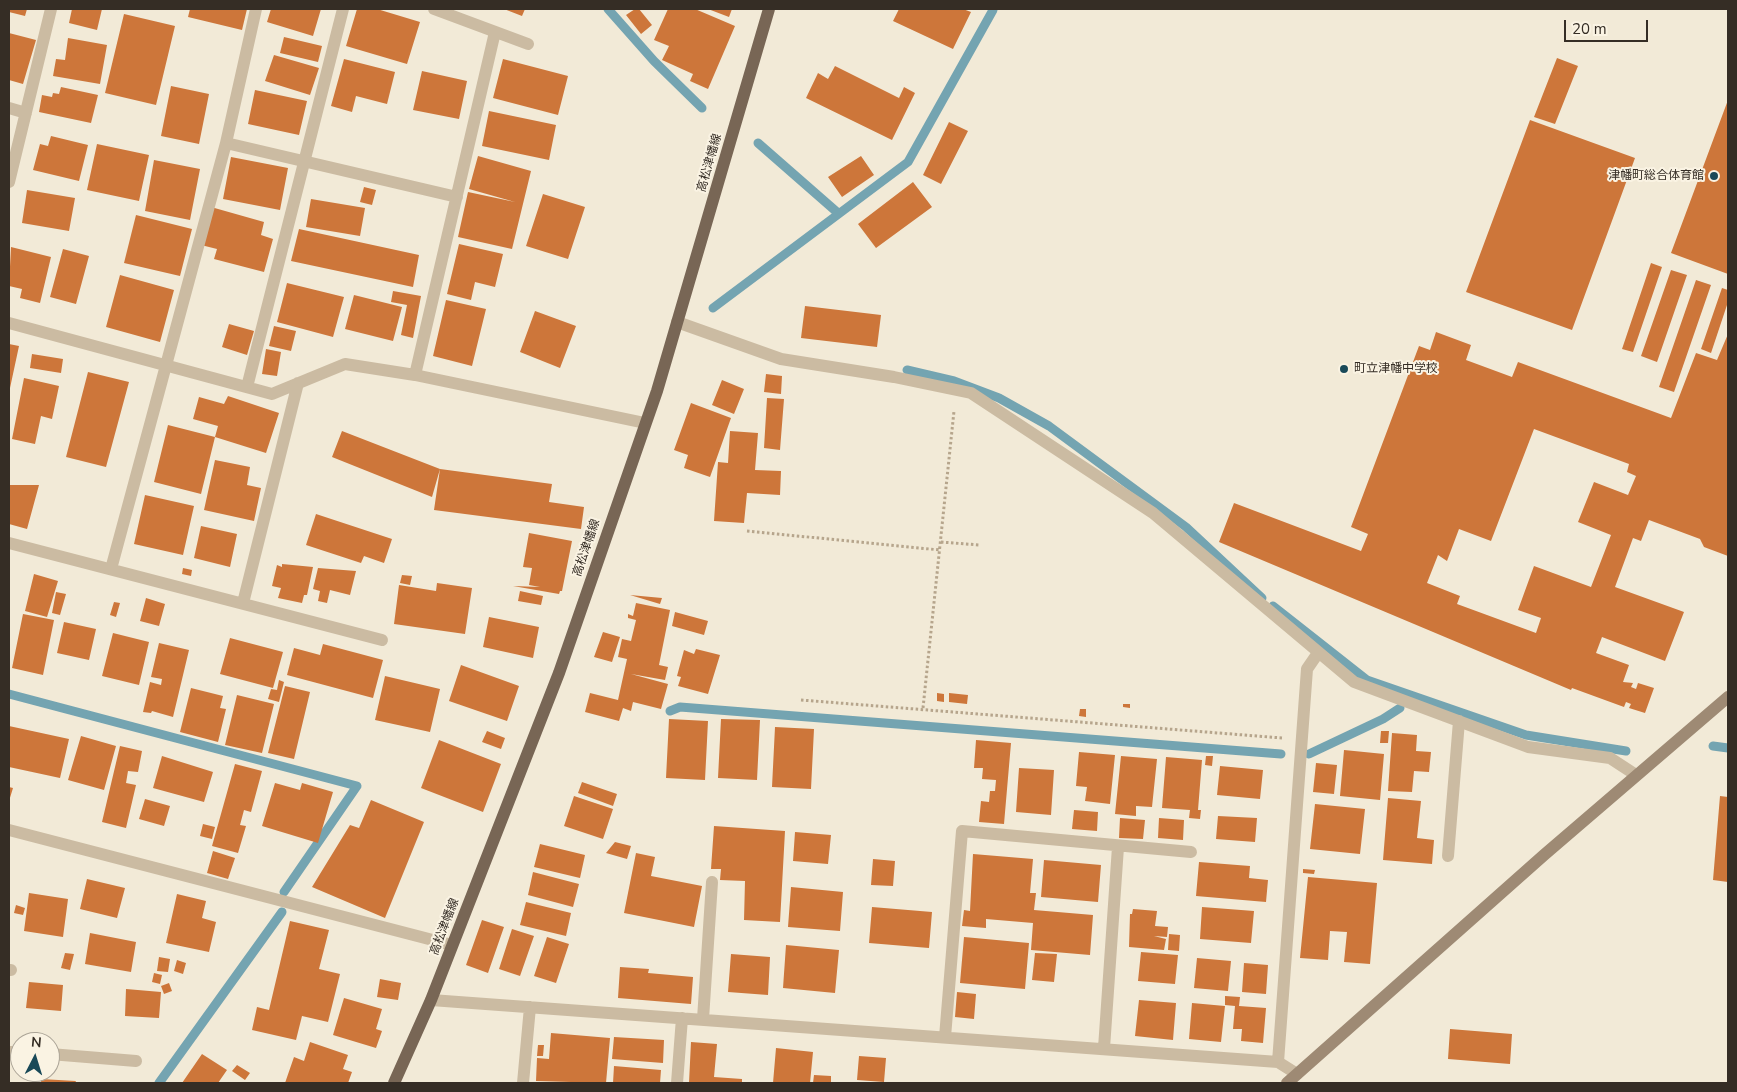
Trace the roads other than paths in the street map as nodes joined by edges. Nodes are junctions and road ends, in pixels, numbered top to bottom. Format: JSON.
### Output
{"nodes":[{"id":1,"x":51,"y":9,"type":"edge"},
{"id":2,"x":256,"y":9,"type":"edge"},
{"id":3,"x":344,"y":9,"type":"edge"},
{"id":4,"x":434,"y":9,"type":"edge"},
{"id":5,"x":769,"y":9,"type":"edge"},
{"id":6,"x":495,"y":32,"type":"junction"},
{"id":7,"x":528,"y":44,"type":"dead end"},
{"id":8,"x":9,"y":108,"type":"edge"},
{"id":9,"x":26,"y":113,"type":"junction"},
{"id":10,"x":226,"y":143,"type":"junction"},
{"id":11,"x":304,"y":162,"type":"junction"},
{"id":12,"x":9,"y":182,"type":"edge"},
{"id":13,"x":457,"y":197,"type":"junction"},
{"id":14,"x":678,"y":322,"type":"junction"},
{"id":15,"x":9,"y":323,"type":"edge"},
{"id":16,"x":164,"y":365,"type":"junction"},
{"id":17,"x":415,"y":376,"type":"junction"},
{"id":18,"x":298,"y":383,"type":"junction"},
{"id":19,"x":247,"y":387,"type":"junction"},
{"id":20,"x":645,"y":423,"type":"junction"},
{"id":21,"x":9,"y":543,"type":"edge"},
{"id":22,"x":111,"y":568,"type":"junction"},
{"id":23,"x":243,"y":603,"type":"junction"},
{"id":24,"x":382,"y":640,"type":"dead end"},
{"id":25,"x":1318,"y":653,"type":"junction"},
{"id":26,"x":1728,"y":696,"type":"edge"},
{"id":27,"x":1459,"y":722,"type":"junction"},
{"id":28,"x":1636,"y":775,"type":"junction"},
{"id":29,"x":9,"y":830,"type":"edge"},
{"id":30,"x":1118,"y":847,"type":"junction"},
{"id":31,"x":1191,"y":852,"type":"dead end"},
{"id":32,"x":1448,"y":856,"type":"dead end"},
{"id":33,"x":712,"y":882,"type":"dead end"},
{"id":34,"x":452,"y":945,"type":"junction"},
{"id":35,"x":431,"y":1000,"type":"junction"},
{"id":36,"x":530,"y":1007,"type":"junction"},
{"id":37,"x":682,"y":1018,"type":"junction"},
{"id":38,"x":703,"y":1019,"type":"junction"},
{"id":39,"x":945,"y":1037,"type":"junction"},
{"id":40,"x":1104,"y":1048,"type":"junction"},
{"id":41,"x":60,"y":1055,"type":"edge"},
{"id":42,"x":136,"y":1060,"type":"dead end"},
{"id":43,"x":1278,"y":1062,"type":"junction"},
{"id":44,"x":1297,"y":1074,"type":"junction"},
{"id":45,"x":394,"y":1083,"type":"edge"},
{"id":46,"x":523,"y":1083,"type":"edge"},
{"id":47,"x":677,"y":1083,"type":"edge"},
{"id":48,"x":1287,"y":1083,"type":"edge"}],
"edges":[{"from":1,"to":9,"type":"street"},
{"from":2,"to":10,"type":"street"},
{"from":3,"to":11,"type":"street"},
{"from":4,"to":6,"type":"street"},
{"from":5,"to":14,"type":"main road","name":"高松津幡線"},
{"from":6,"to":7,"type":"street"},
{"from":6,"to":13,"type":"street"},
{"from":8,"to":9,"type":"street"},
{"from":9,"to":12,"type":"street"},
{"from":10,"to":11,"type":"street"},
{"from":10,"to":16,"type":"street"},
{"from":11,"to":13,"type":"street"},
{"from":11,"to":19,"type":"street"},
{"from":13,"to":17,"type":"street"},
{"from":14,"to":20,"type":"main road","name":"高松津幡線"},
{"from":14,"to":25,"type":"street"},
{"from":15,"to":16,"type":"street"},
{"from":16,"to":19,"type":"street"},
{"from":16,"to":22,"type":"street"},
{"from":17,"to":18,"type":"street"},
{"from":17,"to":20,"type":"street"},
{"from":18,"to":19,"type":"street"},
{"from":18,"to":23,"type":"street"},
{"from":20,"to":34,"type":"main road","name":"高松津幡線"},
{"from":21,"to":22,"type":"street"},
{"from":22,"to":23,"type":"street"},
{"from":23,"to":24,"type":"street"},
{"from":25,"to":27,"type":"street"},
{"from":25,"to":43,"type":"street"},
{"from":26,"to":28,"type":"street"},
{"from":27,"to":28,"type":"street"},
{"from":27,"to":32,"type":"street"},
{"from":28,"to":44,"type":"street"},
{"from":29,"to":34,"type":"street"},
{"from":30,"to":31,"type":"street"},
{"from":30,"to":39,"type":"street"},
{"from":30,"to":40,"type":"street"},
{"from":33,"to":38,"type":"street"},
{"from":34,"to":35,"type":"main road","name":"高松津幡線"},
{"from":35,"to":36,"type":"street"},
{"from":35,"to":45,"type":"main road","name":"高松津幡線"},
{"from":36,"to":37,"type":"street"},
{"from":36,"to":46,"type":"street"},
{"from":37,"to":38,"type":"street"},
{"from":37,"to":47,"type":"street"},
{"from":38,"to":39,"type":"street"},
{"from":39,"to":40,"type":"street"},
{"from":40,"to":43,"type":"street"},
{"from":41,"to":42,"type":"street"},
{"from":43,"to":44,"type":"street"},
{"from":44,"to":48,"type":"street"}]}
